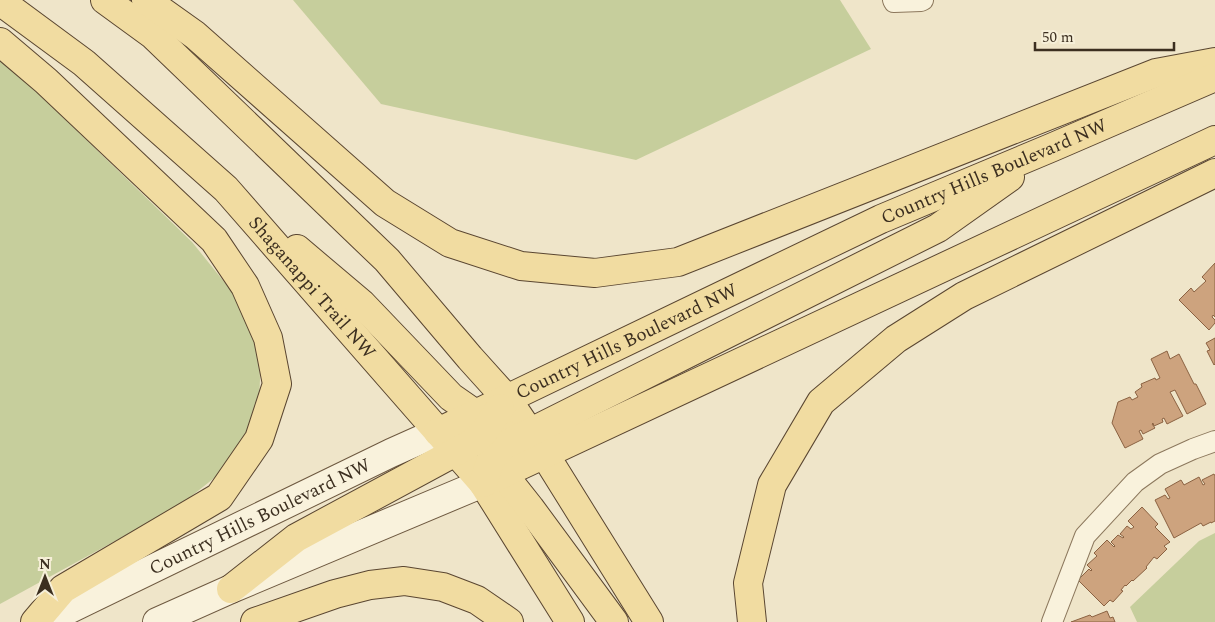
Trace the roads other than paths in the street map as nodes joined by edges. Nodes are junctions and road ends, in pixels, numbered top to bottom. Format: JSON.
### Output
{"nodes":[{"id":1,"x":105,"y":0,"type":"edge"},
{"id":2,"x":146,"y":0,"type":"edge"},
{"id":3,"x":893,"y":0,"type":"edge"},
{"id":4,"x":923,"y":0,"type":"edge"},
{"id":5,"x":0,"y":2,"type":"edge"},
{"id":6,"x":0,"y":42,"type":"edge"},
{"id":7,"x":1215,"y":62,"type":"edge"},
{"id":8,"x":1215,"y":77,"type":"edge"},
{"id":9,"x":1215,"y":140,"type":"edge"},
{"id":10,"x":1053,"y":147,"type":"junction"},
{"id":11,"x":1215,"y":173,"type":"edge"},
{"id":12,"x":226,"y":189,"type":"junction"},
{"id":13,"x":506,"y":399,"type":"junction"},
{"id":14,"x":522,"y":436,"type":"junction"},
{"id":15,"x":1215,"y":441,"type":"edge"},
{"id":16,"x":476,"y":447,"type":"junction"},
{"id":17,"x":544,"y":455,"type":"junction"},
{"id":18,"x":232,"y":589,"type":"junction"},
{"id":19,"x":34,"y":622,"type":"edge"},
{"id":20,"x":43,"y":622,"type":"edge"},
{"id":21,"x":157,"y":622,"type":"edge"},
{"id":22,"x":255,"y":622,"type":"edge"},
{"id":23,"x":509,"y":622,"type":"edge"},
{"id":24,"x":570,"y":622,"type":"edge"},
{"id":25,"x":614,"y":622,"type":"edge"},
{"id":26,"x":649,"y":622,"type":"edge"},
{"id":27,"x":752,"y":622,"type":"edge"},
{"id":28,"x":1052,"y":622,"type":"edge"}],
"edges":[{"from":1,"to":13,"type":"main road"},
{"from":2,"to":7,"type":"main road"},
{"from":3,"to":4,"type":"street"},
{"from":5,"to":12,"type":"main road","name":"Shaganappi Trail NW"},
{"from":6,"to":19,"type":"main road"},
{"from":8,"to":10,"type":"main road","name":"Country Hills Boulevard NW"},
{"from":9,"to":17,"type":"main road","name":"Country Hills Boulevard NW"},
{"from":10,"to":13,"type":"main road","name":"Country Hills Boulevard NW"},
{"from":10,"to":14,"type":"main road"},
{"from":11,"to":27,"type":"main road"},
{"from":12,"to":16,"type":"main road","name":"Shaganappi Trail NW"},
{"from":12,"to":16,"type":"main road"},
{"from":13,"to":14,"type":"main road"},
{"from":13,"to":16,"type":"main road"},
{"from":14,"to":16,"type":"main road"},
{"from":14,"to":17,"type":"main road"},
{"from":15,"to":28,"type":"street"},
{"from":16,"to":17,"type":"main road","name":"Country Hills Boulevard NW"},
{"from":16,"to":18,"type":"main road","name":"Country Hills Boulevard NW"},
{"from":16,"to":18,"type":"main road"},
{"from":16,"to":20,"type":"main road","name":"Country Hills Boulevard NW"},
{"from":16,"to":24,"type":"main road","name":"Shaganappi Trail NW"},
{"from":16,"to":25,"type":"main road"},
{"from":17,"to":26,"type":"main road"},
{"from":18,"to":21,"type":"main road","name":"Country Hills Boulevard NW"},
{"from":22,"to":23,"type":"main road"}]}
